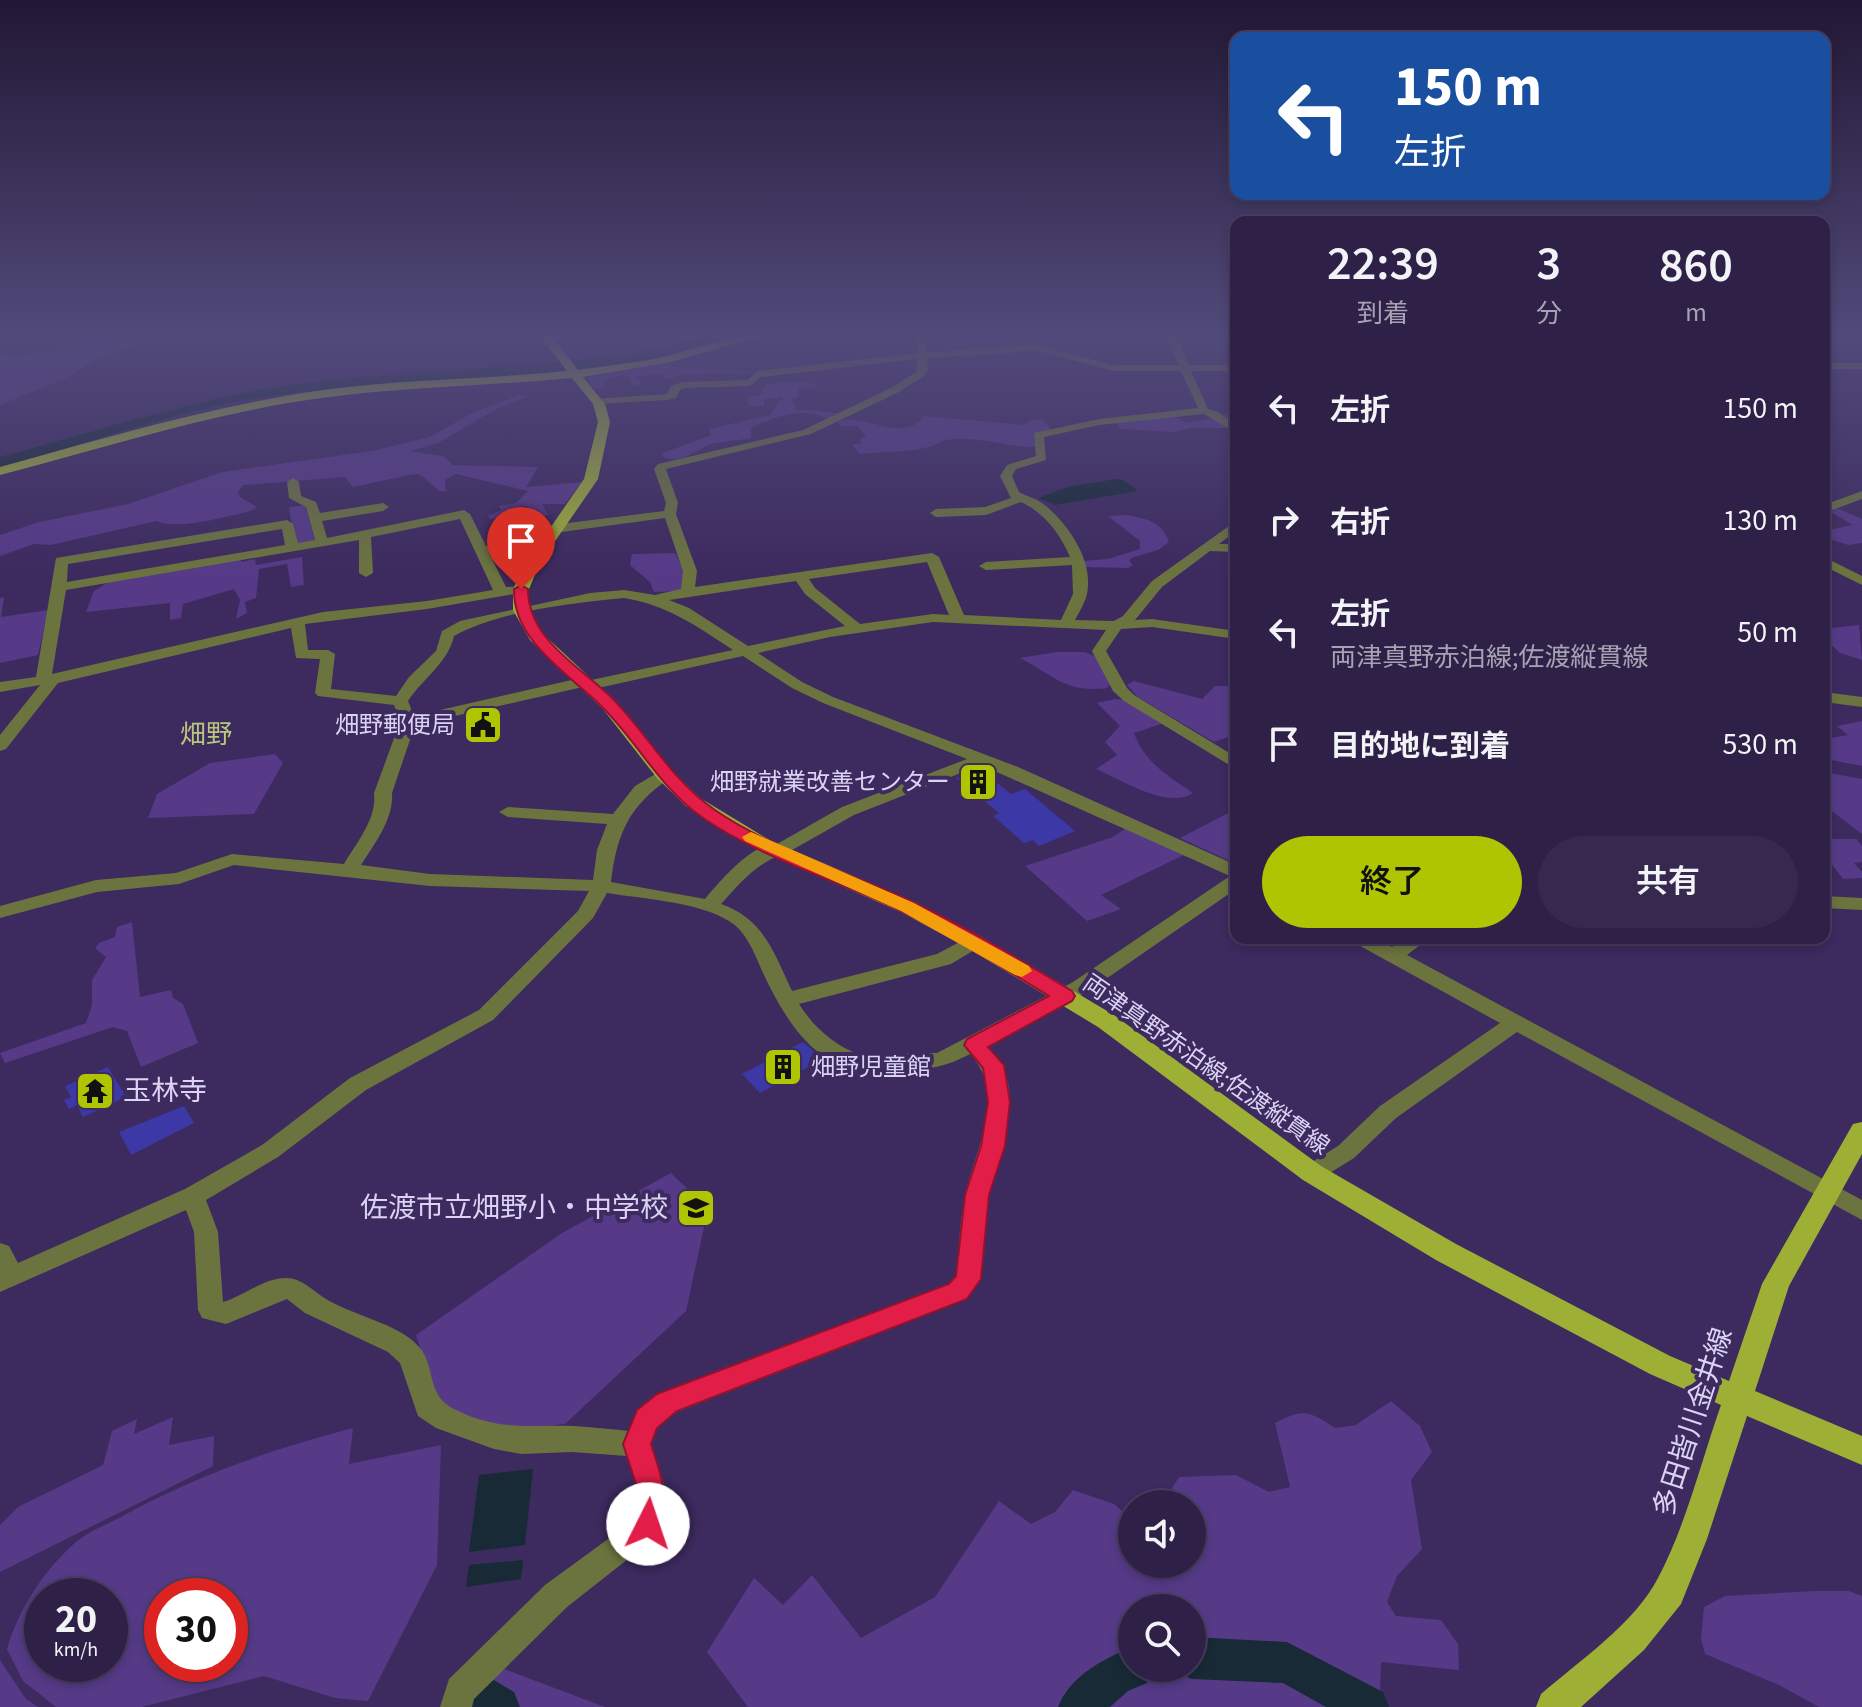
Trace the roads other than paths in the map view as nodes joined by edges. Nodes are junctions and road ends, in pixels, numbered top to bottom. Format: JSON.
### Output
{"nodes":[{"id":1,"x":208,"y":416,"type":"edge"},
{"id":2,"x":603,"y":416,"type":"edge"},
{"id":3,"x":841,"y":416,"type":"edge"},
{"id":4,"x":1160,"y":416,"type":"edge"},
{"id":5,"x":0,"y":471,"type":"edge"},
{"id":6,"x":293,"y":482,"type":"dead end"},
{"id":7,"x":1862,"y":495,"type":"edge"},
{"id":8,"x":1017,"y":500,"type":"junction"},
{"id":9,"x":283,"y":502,"type":"dead end"},
{"id":10,"x":383,"y":507,"type":"dead end"},
{"id":11,"x":1830,"y":507,"type":"edge"},
{"id":12,"x":936,"y":513,"type":"dead end"},
{"id":13,"x":670,"y":514,"type":"junction"},
{"id":14,"x":315,"y":518,"type":"junction"},
{"id":15,"x":287,"y":524,"type":"junction"},
{"id":16,"x":557,"y":528,"type":"junction"},
{"id":17,"x":157,"y":529,"type":"dead end"},
{"id":18,"x":1230,"y":530,"type":"edge"},
{"id":19,"x":365,"y":535,"type":"junction"},
{"id":20,"x":322,"y":542,"type":"junction"},
{"id":21,"x":161,"y":545,"type":"junction"},
{"id":22,"x":292,"y":547,"type":"junction"},
{"id":23,"x":1207,"y":547,"type":"junction"},
{"id":24,"x":1230,"y":548,"type":"edge"},
{"id":25,"x":482,"y":551,"type":"junction"},
{"id":26,"x":1077,"y":561,"type":"junction"},
{"id":27,"x":1830,"y":564,"type":"edge"},
{"id":28,"x":986,"y":566,"type":"dead end"},
{"id":29,"x":366,"y":573,"type":"dead end"},
{"id":30,"x":800,"y":576,"type":"junction"},
{"id":31,"x":1862,"y":581,"type":"edge"},
{"id":32,"x":60,"y":587,"type":"junction"},
{"id":33,"x":687,"y":592,"type":"junction"},
{"id":34,"x":514,"y":596,"type":"junction"},
{"id":35,"x":655,"y":599,"type":"junction"},
{"id":36,"x":958,"y":618,"type":"junction"},
{"id":37,"x":298,"y":621,"type":"junction"},
{"id":38,"x":1066,"y":623,"type":"junction"},
{"id":39,"x":1117,"y":625,"type":"junction"},
{"id":40,"x":857,"y":629,"type":"junction"},
{"id":41,"x":1230,"y":634,"type":"edge"},
{"id":42,"x":746,"y":651,"type":"junction"},
{"id":43,"x":49,"y":679,"type":"junction"},
{"id":44,"x":587,"y":683,"type":"junction"},
{"id":45,"x":0,"y":687,"type":"edge"},
{"id":46,"x":1830,"y":698,"type":"edge"},
{"id":47,"x":400,"y":701,"type":"junction"},
{"id":48,"x":1862,"y":702,"type":"edge"},
{"id":49,"x":408,"y":722,"type":"junction"},
{"id":50,"x":0,"y":746,"type":"edge"},
{"id":51,"x":982,"y":759,"type":"junction"},
{"id":52,"x":1230,"y":760,"type":"edge"},
{"id":53,"x":664,"y":774,"type":"junction"},
{"id":54,"x":508,"y":812,"type":"dead end"},
{"id":55,"x":618,"y":820,"type":"junction"},
{"id":56,"x":776,"y":849,"type":"junction"},
{"id":57,"x":1230,"y":869,"type":"edge"},
{"id":58,"x":349,"y":870,"type":"junction"},
{"id":59,"x":1230,"y":884,"type":"edge"},
{"id":60,"x":601,"y":886,"type":"junction"},
{"id":61,"x":1830,"y":902,"type":"edge"},
{"id":62,"x":1862,"y":904,"type":"edge"},
{"id":63,"x":709,"y":906,"type":"junction"},
{"id":64,"x":0,"y":912,"type":"edge"},
{"id":65,"x":974,"y":942,"type":"junction"},
{"id":66,"x":1372,"y":944,"type":"edge"},
{"id":67,"x":1410,"y":944,"type":"edge"},
{"id":68,"x":1394,"y":955,"type":"junction"},
{"id":69,"x":1065,"y":996,"type":"junction"},
{"id":70,"x":786,"y":1000,"type":"junction"},
{"id":71,"x":1517,"y":1022,"type":"junction"},
{"id":72,"x":974,"y":1045,"type":"junction"},
{"id":73,"x":1862,"y":1131,"type":"edge"},
{"id":74,"x":1312,"y":1173,"type":"junction"},
{"id":75,"x":1828,"y":1195,"type":"junction"},
{"id":76,"x":193,"y":1196,"type":"junction"},
{"id":77,"x":1862,"y":1211,"type":"edge"},
{"id":78,"x":0,"y":1253,"type":"edge"},
{"id":79,"x":6,"y":1280,"type":"edge"},
{"id":80,"x":1738,"y":1398,"type":"junction"},
{"id":81,"x":637,"y":1444,"type":"junction"},
{"id":82,"x":1862,"y":1451,"type":"edge"},
{"id":83,"x":456,"y":1707,"type":"edge"},
{"id":84,"x":1554,"y":1707,"type":"edge"}],
"edges":[{"from":1,"to":5,"type":"main road"},
{"from":2,"to":16,"type":"main road"},
{"from":3,"to":13,"type":"street"},
{"from":4,"to":8,"type":"street"},
{"from":6,"to":14,"type":"street"},
{"from":7,"to":11,"type":"street"},
{"from":8,"to":12,"type":"street"},
{"from":8,"to":26,"type":"street"},
{"from":9,"to":15,"type":"street"},
{"from":10,"to":14,"type":"street"},
{"from":13,"to":16,"type":"street"},
{"from":13,"to":33,"type":"street"},
{"from":14,"to":20,"type":"street"},
{"from":15,"to":21,"type":"street"},
{"from":15,"to":22,"type":"street"},
{"from":16,"to":25,"type":"street"},
{"from":16,"to":34,"type":"main road"},
{"from":17,"to":21,"type":"street"},
{"from":18,"to":23,"type":"street"},
{"from":19,"to":20,"type":"street"},
{"from":19,"to":25,"type":"street"},
{"from":19,"to":29,"type":"street"},
{"from":20,"to":22,"type":"street"},
{"from":21,"to":32,"type":"street"},
{"from":22,"to":32,"type":"street"},
{"from":23,"to":24,"type":"street"},
{"from":23,"to":39,"type":"street"},
{"from":25,"to":34,"type":"street"},
{"from":26,"to":28,"type":"street"},
{"from":26,"to":38,"type":"street"},
{"from":27,"to":31,"type":"street"},
{"from":30,"to":33,"type":"street"},
{"from":30,"to":36,"type":"street"},
{"from":30,"to":40,"type":"street"},
{"from":32,"to":43,"type":"street"},
{"from":33,"to":35,"type":"street"},
{"from":34,"to":35,"type":"street"},
{"from":34,"to":37,"type":"street"},
{"from":34,"to":44,"type":"main road","name":"両津真野赤泊線;佐渡縦貫線"},
{"from":34,"to":47,"type":"street"},
{"from":35,"to":42,"type":"street"},
{"from":36,"to":38,"type":"street"},
{"from":36,"to":40,"type":"street"},
{"from":37,"to":43,"type":"street"},
{"from":37,"to":47,"type":"street"},
{"from":38,"to":39,"type":"street"},
{"from":39,"to":41,"type":"street"},
{"from":39,"to":52,"type":"street"},
{"from":40,"to":42,"type":"street"},
{"from":42,"to":44,"type":"street"},
{"from":42,"to":51,"type":"street"},
{"from":43,"to":45,"type":"street"},
{"from":43,"to":50,"type":"street"},
{"from":44,"to":49,"type":"street"},
{"from":44,"to":53,"type":"main road","name":"両津真野赤泊線;佐渡縦貫線"},
{"from":46,"to":48,"type":"street"},
{"from":47,"to":49,"type":"street"},
{"from":49,"to":58,"type":"street"},
{"from":51,"to":56,"type":"street"},
{"from":51,"to":57,"type":"street"},
{"from":53,"to":55,"type":"street"},
{"from":53,"to":56,"type":"main road","name":"両津真野赤泊線;佐渡縦貫線"},
{"from":54,"to":55,"type":"street"},
{"from":55,"to":60,"type":"street"},
{"from":56,"to":63,"type":"street"},
{"from":56,"to":65,"type":"main road","name":"両津真野赤泊線;佐渡縦貫線"},
{"from":58,"to":60,"type":"street"},
{"from":58,"to":64,"type":"street"},
{"from":59,"to":69,"type":"street"},
{"from":60,"to":63,"type":"street"},
{"from":60,"to":76,"type":"street"},
{"from":61,"to":62,"type":"street"},
{"from":63,"to":70,"type":"street"},
{"from":65,"to":69,"type":"main road","name":"両津真野赤泊線;佐渡縦貫線"},
{"from":65,"to":70,"type":"street"},
{"from":66,"to":68,"type":"street"},
{"from":67,"to":68,"type":"street"},
{"from":68,"to":71,"type":"street"},
{"from":69,"to":72,"type":"street"},
{"from":69,"to":74,"type":"main road","name":"両津真野赤泊線;佐渡縦貫線"},
{"from":70,"to":72,"type":"street"},
{"from":71,"to":74,"type":"street"},
{"from":71,"to":75,"type":"street"},
{"from":72,"to":81,"type":"street"},
{"from":73,"to":75,"type":"main road","name":"多田皆川金井線"},
{"from":74,"to":80,"type":"main road","name":"両津真野赤泊線;佐渡縦貫線"},
{"from":75,"to":77,"type":"street"},
{"from":75,"to":80,"type":"main road","name":"多田皆川金井線"},
{"from":76,"to":79,"type":"street"},
{"from":76,"to":81,"type":"street"},
{"from":78,"to":79,"type":"street"},
{"from":80,"to":82,"type":"main road","name":"両津真野赤泊線;佐渡縦貫線"},
{"from":80,"to":84,"type":"main road","name":"多田皆川金井線"},
{"from":81,"to":83,"type":"street"}]}
